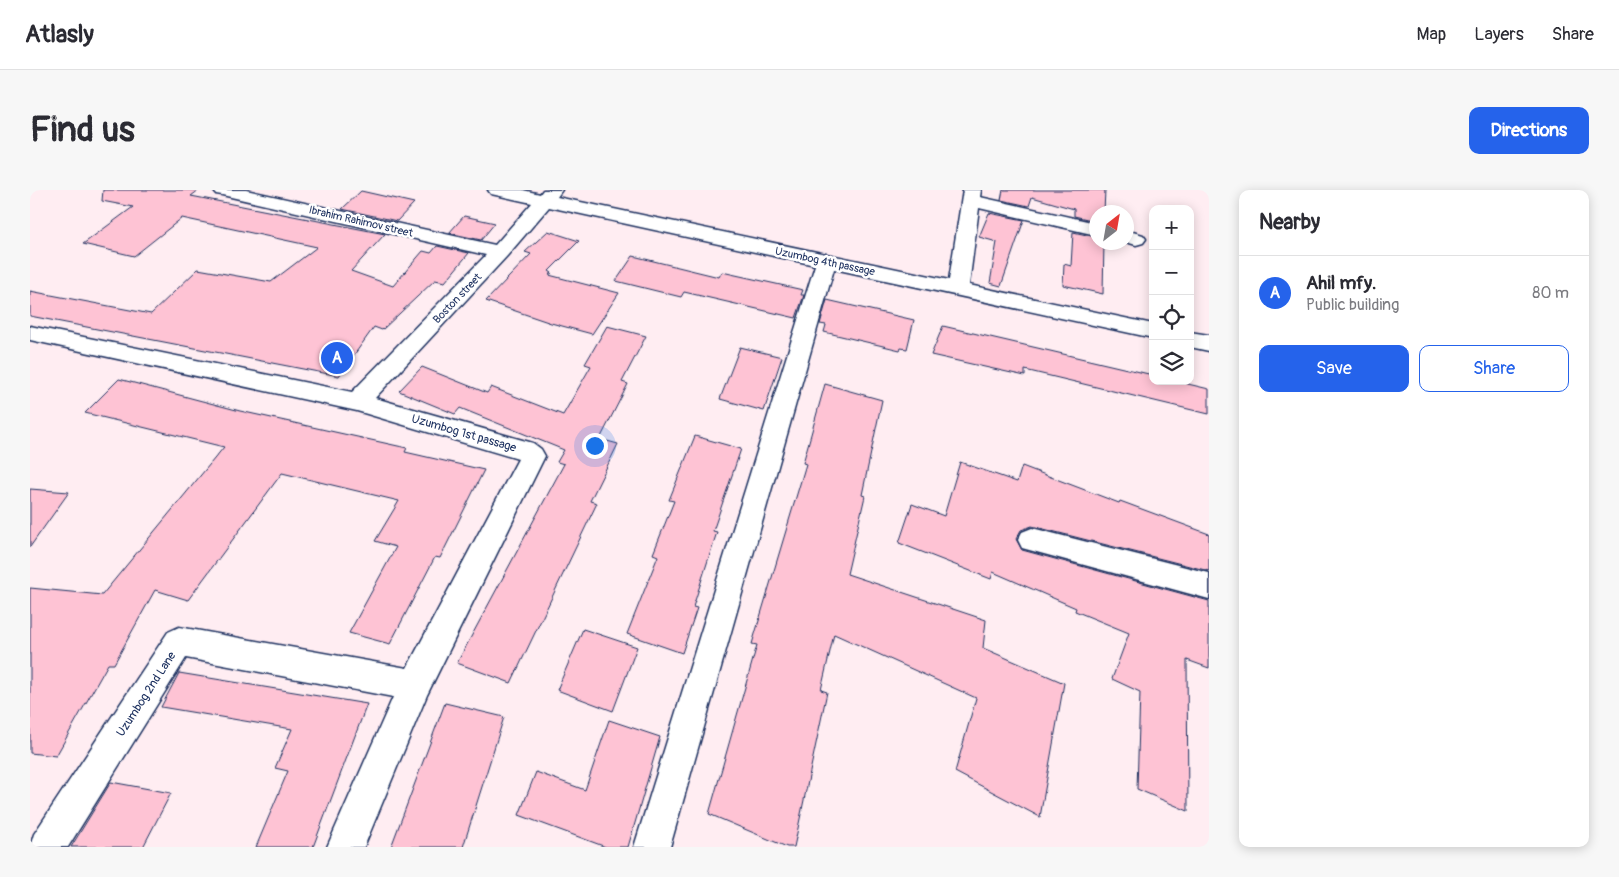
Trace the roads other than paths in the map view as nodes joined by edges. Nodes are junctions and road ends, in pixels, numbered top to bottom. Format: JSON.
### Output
{"nodes":[{"id":1,"x":222,"y":190,"type":"edge"},
{"id":2,"x":497,"y":190,"type":"edge"},
{"id":3,"x":549,"y":195,"type":"edge"},
{"id":4,"x":971,"y":195,"type":"edge"},
{"id":5,"x":1089,"y":227,"type":"edge"},
{"id":6,"x":500,"y":252,"type":"junction"},
{"id":7,"x":826,"y":262,"type":"junction"},
{"id":8,"x":958,"y":288,"type":"junction"},
{"id":9,"x":1149,"y":330,"type":"edge"},
{"id":10,"x":30,"y":333,"type":"edge"},
{"id":11,"x":1194,"y":340,"type":"edge"},
{"id":12,"x":1209,"y":343,"type":"edge"},
{"id":13,"x":357,"y":402,"type":"junction"},
{"id":14,"x":1032,"y":540,"type":"dead end"},
{"id":15,"x":1209,"y":586,"type":"edge"},
{"id":16,"x":415,"y":685,"type":"junction"},
{"id":17,"x":47,"y":847,"type":"edge"},
{"id":18,"x":345,"y":847,"type":"edge"},
{"id":19,"x":652,"y":847,"type":"edge"}],
"edges":[{"from":1,"to":6,"type":"street","name":"Ibrahim Rahimov street"},
{"from":2,"to":3,"type":"street","name":"Uzumbog 4th passage"},
{"from":3,"to":6,"type":"street","name":"Boston street"},
{"from":3,"to":7,"type":"street","name":"Uzumbog 4th passage"},
{"from":4,"to":5,"type":"street"},
{"from":4,"to":8,"type":"street"},
{"from":6,"to":13,"type":"street","name":"Boston street"},
{"from":7,"to":8,"type":"street","name":"Uzumbog 4th passage"},
{"from":7,"to":19,"type":"street"},
{"from":8,"to":9,"type":"street","name":"Uzumbog 4th passage"},
{"from":10,"to":13,"type":"street","name":"Uzumbog 1st passage"},
{"from":11,"to":12,"type":"street"},
{"from":13,"to":16,"type":"street","name":"Uzumbog 1st passage"},
{"from":14,"to":15,"type":"street"},
{"from":16,"to":17,"type":"street","name":"Uzumbog 2nd Lane"},
{"from":16,"to":18,"type":"street","name":"Uzumbog 1st passage"}]}
